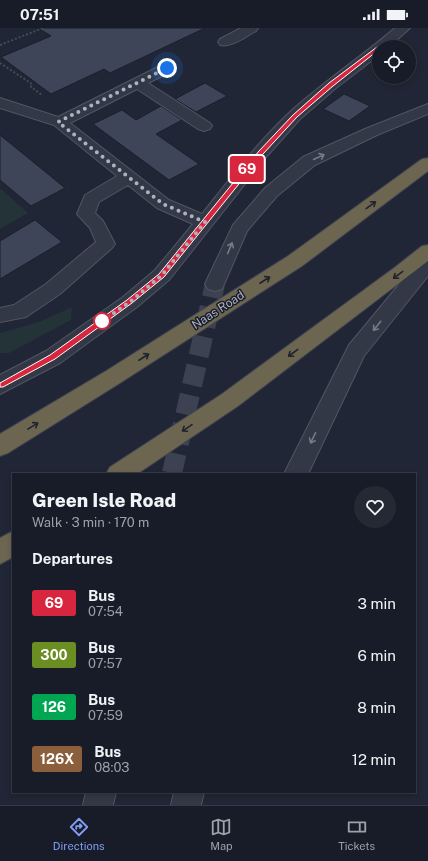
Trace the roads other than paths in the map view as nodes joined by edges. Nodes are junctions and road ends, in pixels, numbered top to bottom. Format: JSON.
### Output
{"nodes":[{"id":1,"x":251,"y":28,"type":"edge"},
{"id":2,"x":403,"y":28,"type":"edge"},
{"id":3,"x":389,"y":40,"type":"edge"},
{"id":4,"x":225,"y":42,"type":"dead end"},
{"id":5,"x":372,"y":54,"type":"edge"},
{"id":6,"x":167,"y":68,"type":"dead end"},
{"id":7,"x":138,"y":83,"type":"junction"},
{"id":8,"x":0,"y":103,"type":"edge"},
{"id":9,"x":428,"y":109,"type":"edge"},
{"id":10,"x":58,"y":122,"type":"junction"},
{"id":11,"x":204,"y":126,"type":"dead end"},
{"id":12,"x":428,"y":163,"type":"edge"},
{"id":13,"x":128,"y":177,"type":"junction"},
{"id":14,"x":205,"y":222,"type":"junction"},
{"id":15,"x":428,"y":251,"type":"edge"},
{"id":16,"x":428,"y":263,"type":"edge"},
{"id":17,"x":215,"y":284,"type":"tunnel mouth"},
{"id":18,"x":0,"y":315,"type":"edge"},
{"id":19,"x":0,"y":385,"type":"edge"},
{"id":20,"x":0,"y":446,"type":"edge"},
{"id":21,"x":120,"y":473,"type":"edge"},
{"id":22,"x":296,"y":473,"type":"edge"},
{"id":23,"x":12,"y":544,"type":"edge"},
{"id":24,"x":0,"y":552,"type":"edge"},
{"id":25,"x":101,"y":793,"type":"edge"},
{"id":26,"x":189,"y":793,"type":"edge"},
{"id":27,"x":98,"y":805,"type":"edge"},
{"id":28,"x":186,"y":805,"type":"edge"}],
"edges":[{"from":1,"to":4,"type":"street"},
{"from":2,"to":3,"type":"street"},
{"from":5,"to":14,"type":"street"},
{"from":6,"to":7,"type":"street"},
{"from":7,"to":10,"type":"street"},
{"from":7,"to":11,"type":"street"},
{"from":8,"to":10,"type":"street"},
{"from":17,"to":9,"type":"street","one_way":true},
{"from":10,"to":13,"type":"street"},
{"from":20,"to":12,"type":"highway","name":"Naas Road","one_way":true},
{"from":13,"to":14,"type":"street"},
{"from":13,"to":18,"type":"street"},
{"from":14,"to":19,"type":"street"},
{"from":15,"to":21,"type":"highway","one_way":true},
{"from":16,"to":22,"type":"street","one_way":true},
{"from":23,"to":24,"type":"highway"},
{"from":25,"to":27,"type":"street"},
{"from":26,"to":28,"type":"street"}]}
